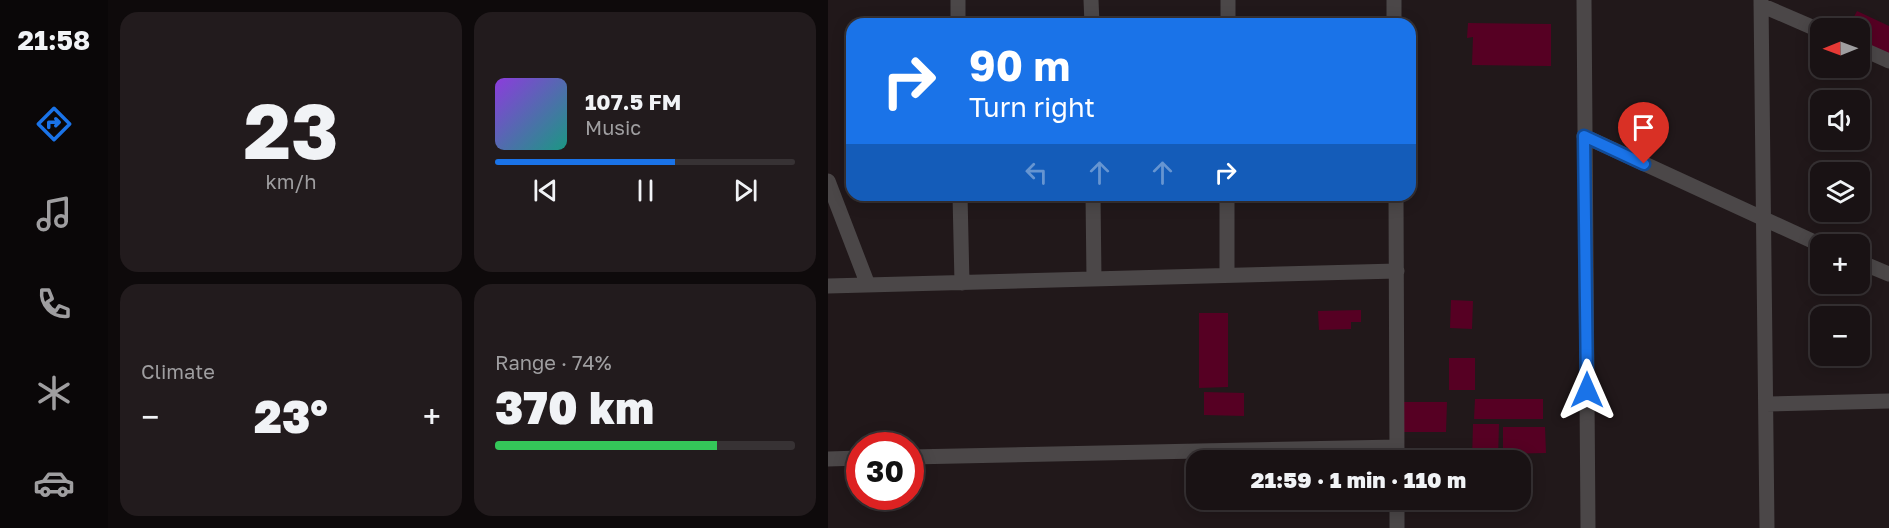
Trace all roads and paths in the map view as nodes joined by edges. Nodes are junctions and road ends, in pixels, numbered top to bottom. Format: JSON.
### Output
{"nodes":[{"id":1,"x":958,"y":0,"type":"edge"},
{"id":2,"x":1091,"y":0,"type":"edge"},
{"id":3,"x":1228,"y":0,"type":"edge"},
{"id":4,"x":1394,"y":0,"type":"edge"},
{"id":5,"x":1584,"y":0,"type":"edge"},
{"id":6,"x":1761,"y":2,"type":"edge"},
{"id":7,"x":958,"y":18,"type":"edge"},
{"id":8,"x":1092,"y":18,"type":"edge"},
{"id":9,"x":1228,"y":18,"type":"edge"},
{"id":10,"x":1394,"y":18,"type":"edge"},
{"id":11,"x":1810,"y":26,"type":"edge"},
{"id":12,"x":1870,"y":52,"type":"edge"},
{"id":13,"x":1889,"y":61,"type":"edge"},
{"id":14,"x":1584,"y":136,"type":"junction"},
{"id":15,"x":828,"y":181,"type":"edge"},
{"id":16,"x":960,"y":201,"type":"edge"},
{"id":17,"x":1093,"y":201,"type":"edge"},
{"id":18,"x":1227,"y":201,"type":"edge"},
{"id":19,"x":1396,"y":201,"type":"edge"},
{"id":20,"x":1763,"y":220,"type":"junction"},
{"id":21,"x":1810,"y":240,"type":"edge"},
{"id":22,"x":1870,"y":266,"type":"edge"},
{"id":23,"x":1397,"y":271,"type":"junction"},
{"id":24,"x":1889,"y":274,"type":"edge"},
{"id":25,"x":1227,"y":275,"type":"junction"},
{"id":26,"x":1094,"y":279,"type":"junction"},
{"id":27,"x":962,"y":283,"type":"junction"},
{"id":28,"x":868,"y":285,"type":"junction"},
{"id":29,"x":828,"y":286,"type":"edge"},
{"id":30,"x":1889,"y":401,"type":"edge"},
{"id":31,"x":1766,"y":404,"type":"junction"},
{"id":32,"x":1397,"y":450,"type":"edge"},
{"id":33,"x":1186,"y":455,"type":"edge"},
{"id":34,"x":924,"y":457,"type":"edge"},
{"id":35,"x":846,"y":458,"type":"edge"},
{"id":36,"x":828,"y":459,"type":"edge"},
{"id":37,"x":1397,"y":510,"type":"edge"},
{"id":38,"x":1397,"y":528,"type":"edge"},
{"id":39,"x":1588,"y":528,"type":"edge"},
{"id":40,"x":1767,"y":528,"type":"edge"}],
"edges":[{"from":1,"to":7,"type":"street"},
{"from":2,"to":8,"type":"street"},
{"from":3,"to":9,"type":"street"},
{"from":4,"to":10,"type":"street"},
{"from":5,"to":14,"type":"street"},
{"from":6,"to":11,"type":"street"},
{"from":6,"to":20,"type":"street"},
{"from":12,"to":13,"type":"street"},
{"from":14,"to":20,"type":"street"},
{"from":14,"to":39,"type":"street"},
{"from":15,"to":28,"type":"street"},
{"from":16,"to":27,"type":"street"},
{"from":17,"to":26,"type":"street"},
{"from":18,"to":25,"type":"street"},
{"from":19,"to":23,"type":"street"},
{"from":20,"to":21,"type":"street"},
{"from":20,"to":31,"type":"street"},
{"from":22,"to":24,"type":"street"},
{"from":23,"to":25,"type":"street"},
{"from":23,"to":32,"type":"street"},
{"from":25,"to":26,"type":"street"},
{"from":26,"to":27,"type":"street"},
{"from":27,"to":28,"type":"street"},
{"from":28,"to":29,"type":"street"},
{"from":30,"to":31,"type":"street"},
{"from":31,"to":40,"type":"street"},
{"from":33,"to":34,"type":"street"},
{"from":35,"to":36,"type":"street"},
{"from":37,"to":38,"type":"street"}]}
